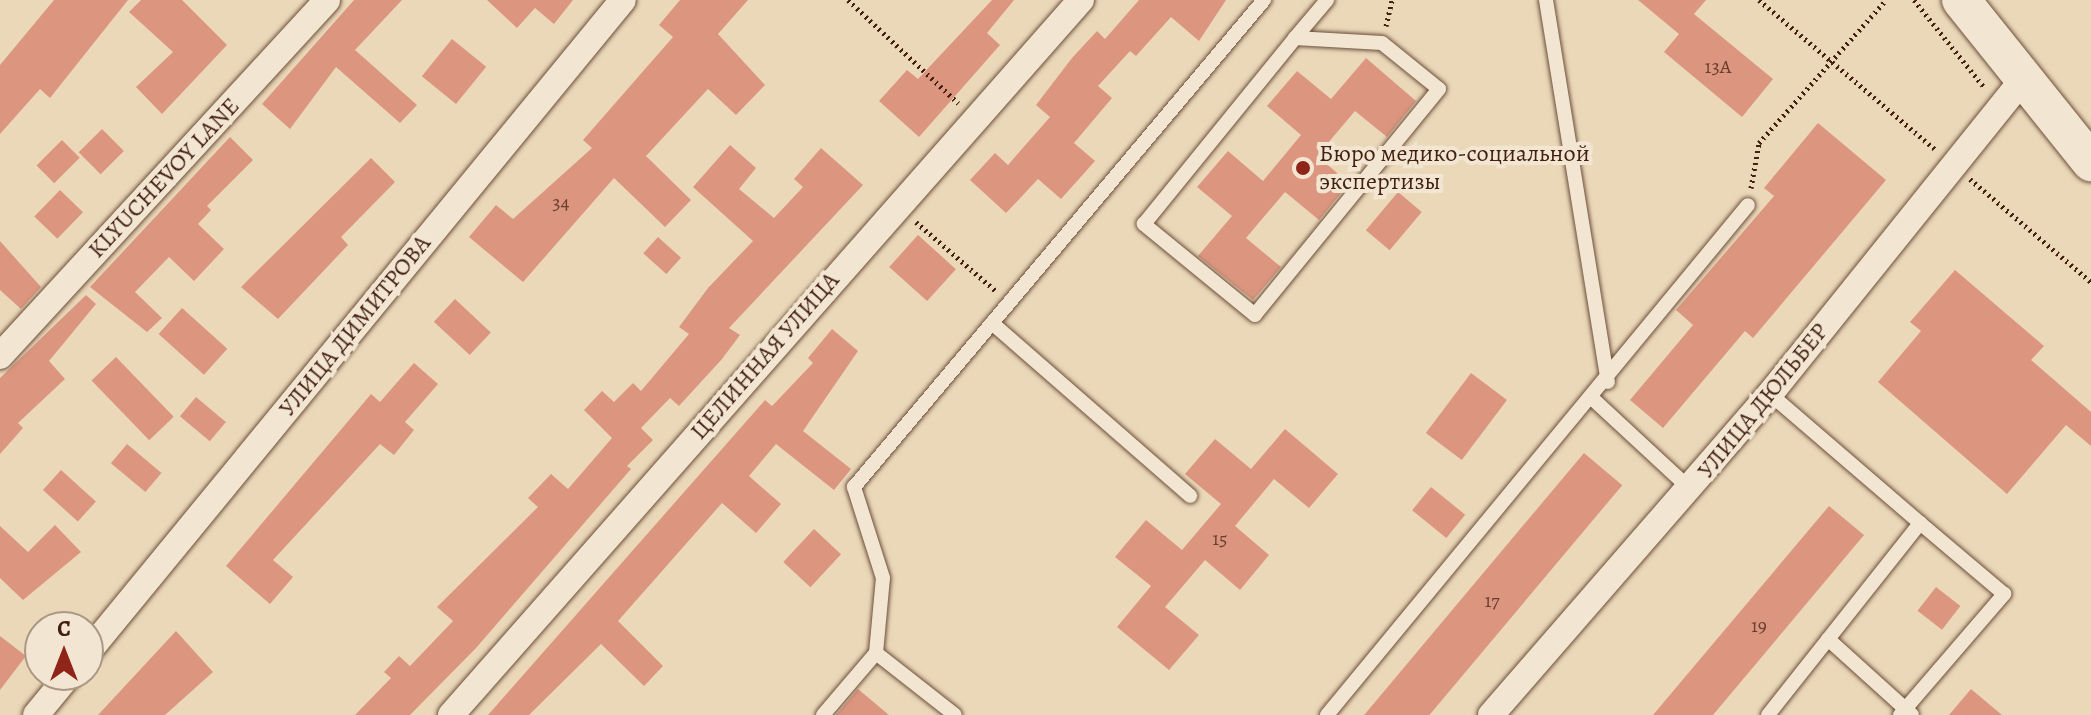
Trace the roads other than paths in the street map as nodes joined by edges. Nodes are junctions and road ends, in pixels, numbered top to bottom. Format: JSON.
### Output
{"nodes":[{"id":1,"x":327,"y":0,"type":"edge"},
{"id":2,"x":623,"y":0,"type":"edge"},
{"id":3,"x":1081,"y":0,"type":"edge"},
{"id":4,"x":1264,"y":0,"type":"edge"},
{"id":5,"x":1327,"y":0,"type":"edge"},
{"id":6,"x":1546,"y":0,"type":"edge"},
{"id":7,"x":1961,"y":0,"type":"edge"},
{"id":8,"x":1295,"y":38,"type":"junction"},
{"id":9,"x":2024,"y":78,"type":"junction"},
{"id":10,"x":2091,"y":162,"type":"edge"},
{"id":11,"x":1748,"y":205,"type":"road end"},
{"id":12,"x":992,"y":323,"type":"junction"},
{"id":13,"x":0,"y":356,"type":"edge"},
{"id":14,"x":1608,"y":382,"type":"junction"},
{"id":15,"x":1770,"y":394,"type":"junction"},
{"id":16,"x":1594,"y":400,"type":"junction"},
{"id":17,"x":1690,"y":489,"type":"junction"},
{"id":18,"x":1190,"y":496,"type":"dead end"},
{"id":19,"x":1920,"y":523,"type":"junction"},
{"id":20,"x":104,"y":633,"type":"edge"},
{"id":21,"x":1828,"y":639,"type":"junction"},
{"id":22,"x":876,"y":653,"type":"junction"},
{"id":23,"x":56,"y":691,"type":"edge"},
{"id":24,"x":1906,"y":713,"type":"edge"},
{"id":25,"x":36,"y":715,"type":"edge"},
{"id":26,"x":451,"y":715,"type":"edge"},
{"id":27,"x":823,"y":715,"type":"edge"},
{"id":28,"x":955,"y":715,"type":"edge"},
{"id":29,"x":1327,"y":715,"type":"edge"},
{"id":30,"x":1491,"y":715,"type":"edge"},
{"id":31,"x":1768,"y":715,"type":"edge"}],
"edges":[{"from":1,"to":13,"type":"street","name":"KLYUCHEVOY LANE"},
{"from":2,"to":20,"type":"street","name":"УЛИЦА ДИМИТРОВА"},
{"from":3,"to":26,"type":"street","name":"ЦЕЛИННАЯ УЛИЦА"},
{"from":4,"to":12,"type":"lane"},
{"from":5,"to":8,"type":"lane"},
{"from":6,"to":14,"type":"lane"},
{"from":7,"to":9,"type":"street"},
{"from":8,"to":8,"type":"lane"},
{"from":9,"to":10,"type":"street"},
{"from":9,"to":15,"type":"street","name":"УЛИЦА ДЮЛЬБЕР"},
{"from":11,"to":14,"type":"lane"},
{"from":12,"to":18,"type":"lane"},
{"from":12,"to":22,"type":"lane"},
{"from":14,"to":16,"type":"lane"},
{"from":15,"to":17,"type":"street","name":"УЛИЦА ДЮЛЬБЕР"},
{"from":15,"to":19,"type":"lane"},
{"from":16,"to":17,"type":"lane"},
{"from":16,"to":29,"type":"lane"},
{"from":17,"to":30,"type":"street","name":"УЛИЦА ДЮЛЬБЕР"},
{"from":19,"to":21,"type":"lane"},
{"from":19,"to":24,"type":"lane"},
{"from":21,"to":24,"type":"lane"},
{"from":21,"to":31,"type":"lane"},
{"from":22,"to":27,"type":"lane"},
{"from":22,"to":28,"type":"lane"},
{"from":23,"to":25,"type":"street"}]}
